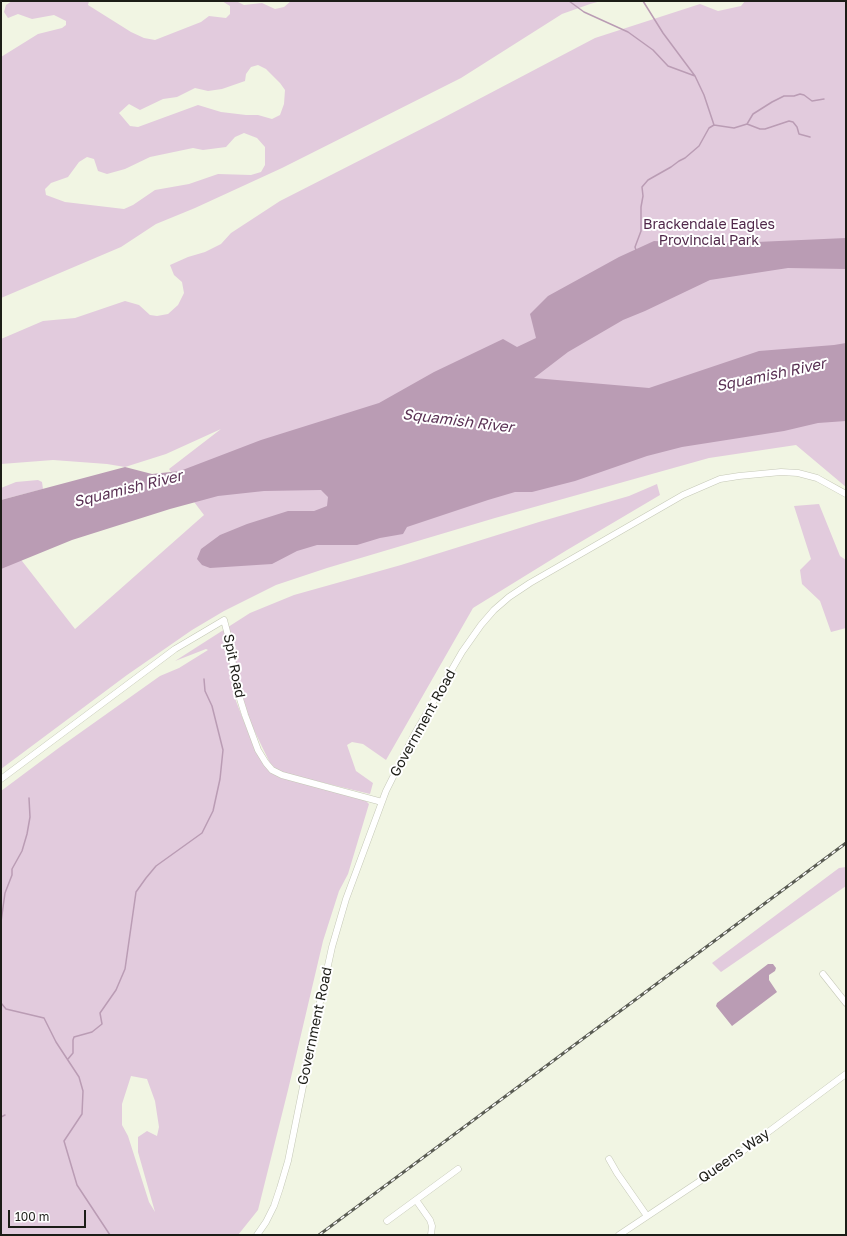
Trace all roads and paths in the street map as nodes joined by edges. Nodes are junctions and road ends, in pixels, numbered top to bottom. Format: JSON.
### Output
{"nodes":[{"id":1,"x":846,"y":494,"type":"edge"},
{"id":2,"x":1,"y":779,"type":"edge"},
{"id":3,"x":382,"y":802,"type":"junction"},
{"id":4,"x":823,"y":974,"type":"dead end"},
{"id":5,"x":846,"y":1003,"type":"edge"},
{"id":6,"x":846,"y":1074,"type":"edge"},
{"id":7,"x":609,"y":1159,"type":"dead end"},
{"id":8,"x":458,"y":1169,"type":"dead end"},
{"id":9,"x":416,"y":1200,"type":"junction"},
{"id":10,"x":646,"y":1216,"type":"junction"},
{"id":11,"x":387,"y":1221,"type":"dead end"},
{"id":12,"x":257,"y":1235,"type":"edge"},
{"id":13,"x":431,"y":1235,"type":"edge"},
{"id":14,"x":619,"y":1235,"type":"edge"}],
"edges":[{"from":1,"to":3,"type":"street","name":"Government Road"},
{"from":2,"to":3,"type":"street","name":"Spit Road"},
{"from":3,"to":12,"type":"street","name":"Government Road"},
{"from":4,"to":5,"type":"street"},
{"from":6,"to":10,"type":"street","name":"Queens Way"},
{"from":7,"to":10,"type":"street"},
{"from":8,"to":9,"type":"street"},
{"from":9,"to":11,"type":"street"},
{"from":9,"to":13,"type":"street"},
{"from":10,"to":14,"type":"street","name":"Queens Way"}]}
